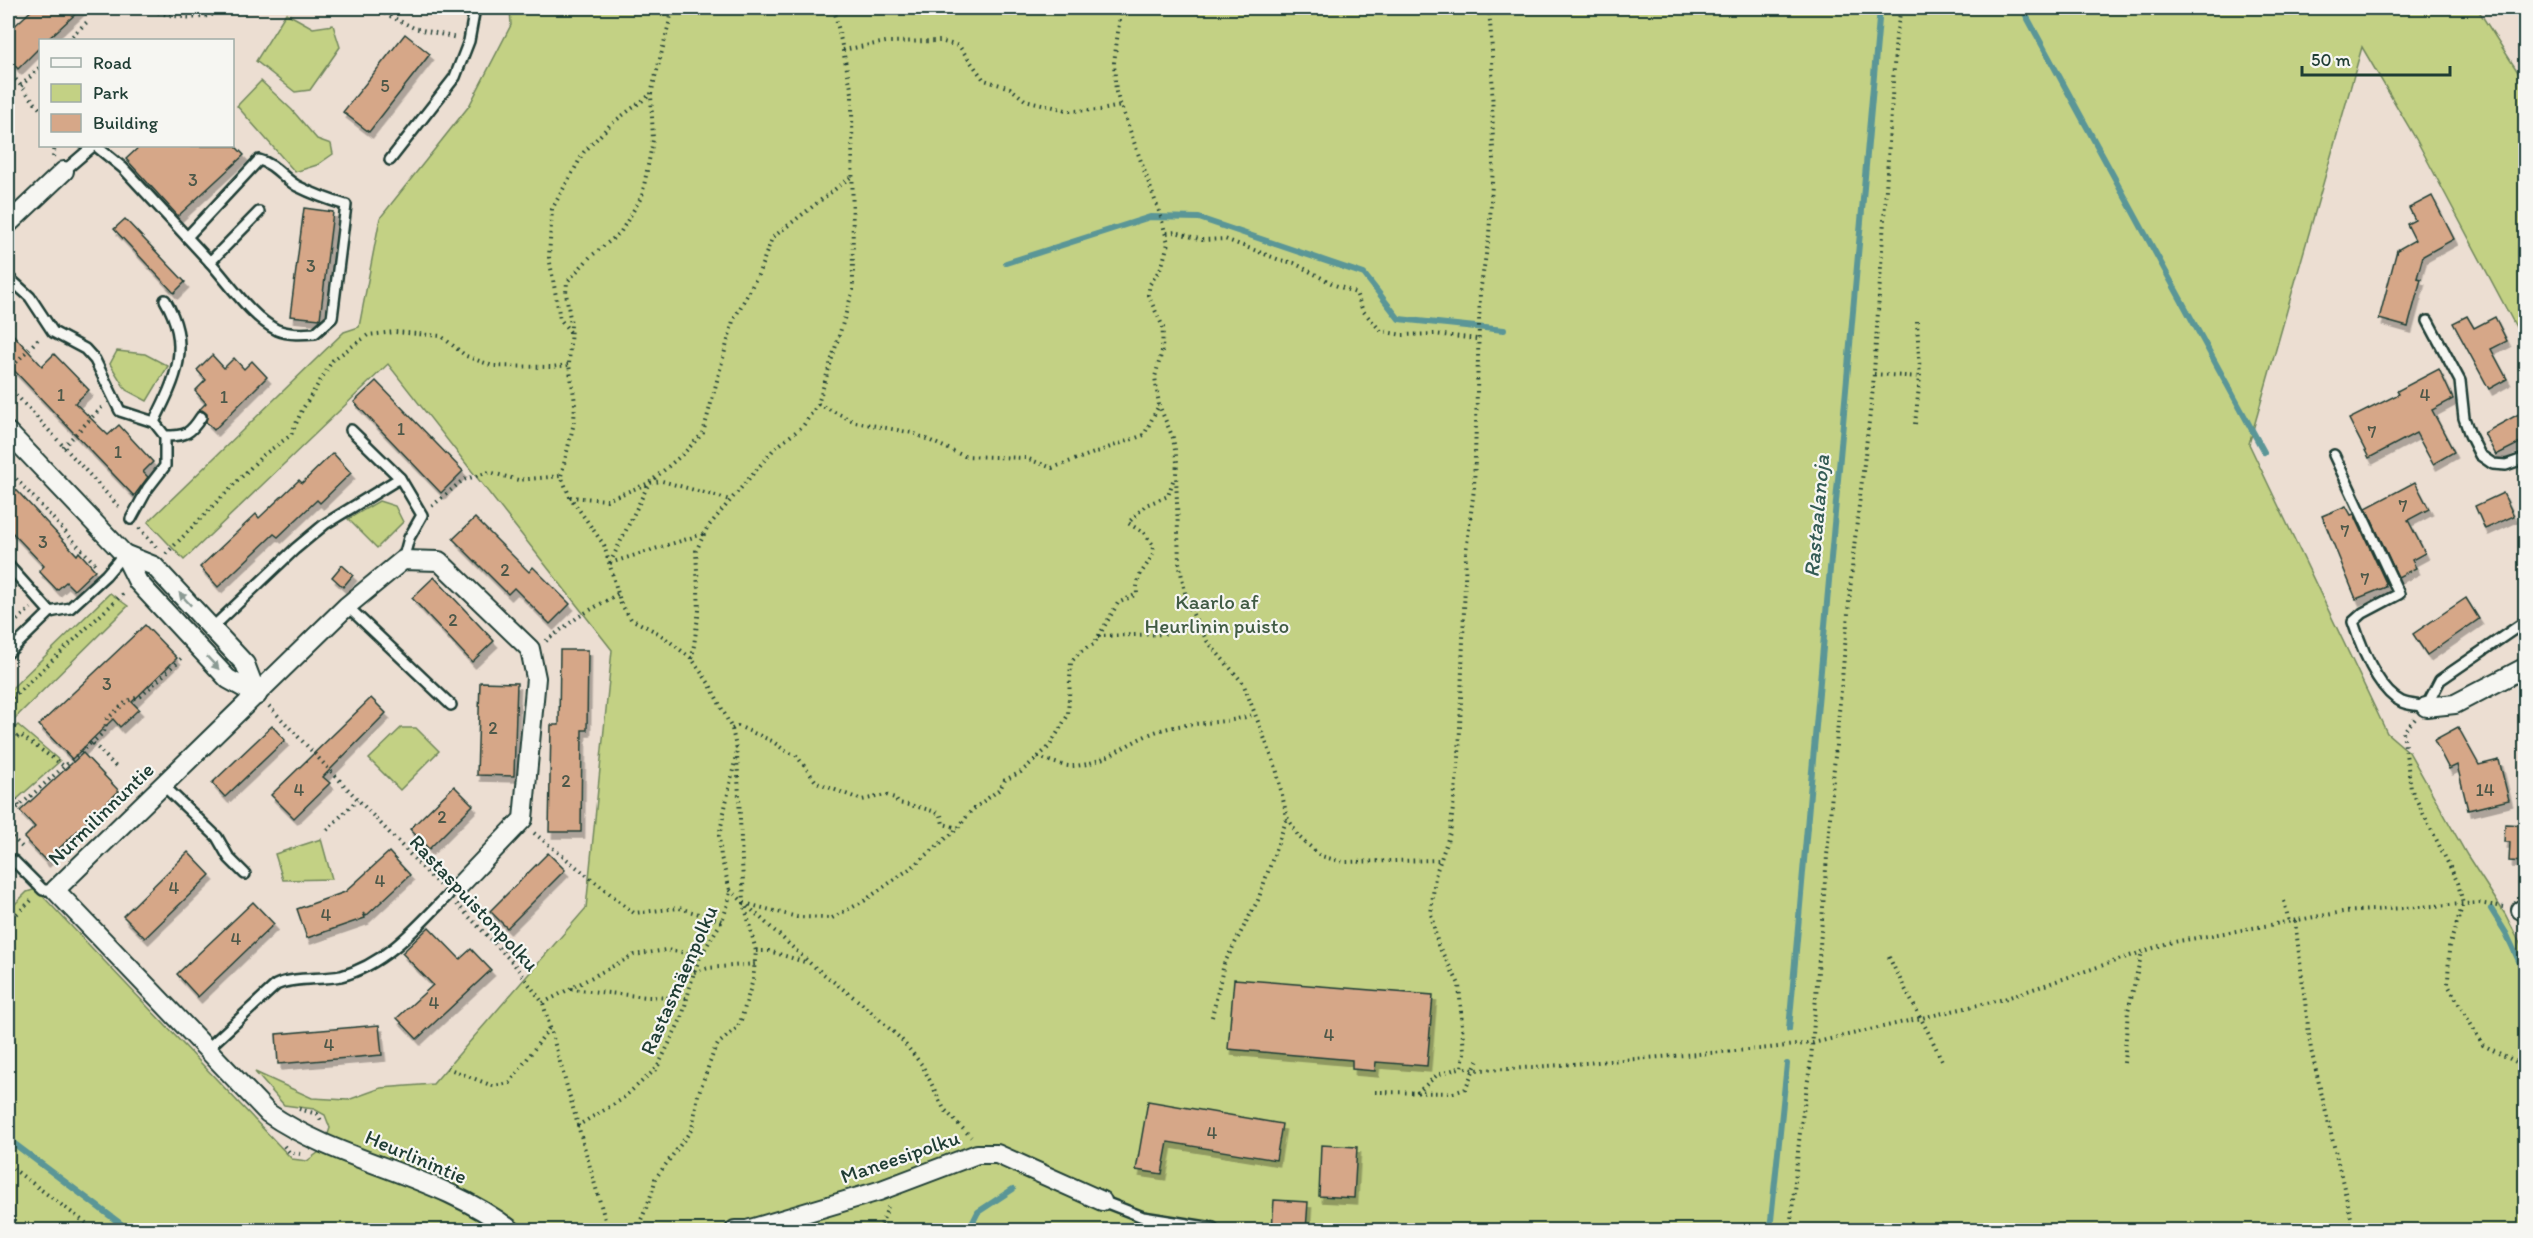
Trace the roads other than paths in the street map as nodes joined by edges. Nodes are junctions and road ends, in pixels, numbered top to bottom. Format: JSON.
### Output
{"nodes":[{"id":1,"x":475,"y":8,"type":"edge"},
{"id":2,"x":93,"y":147,"type":"edge"},
{"id":3,"x":95,"y":147,"type":"edge"},
{"id":4,"x":390,"y":160,"type":"dead end"},
{"id":5,"x":64,"y":171,"type":"joint"},
{"id":6,"x":259,"y":212,"type":"dead end"},
{"id":7,"x":8,"y":224,"type":"edge"},
{"id":8,"x":187,"y":237,"type":"junction"},
{"id":9,"x":210,"y":262,"type":"junction"},
{"id":10,"x":8,"y":277,"type":"edge"},
{"id":11,"x":165,"y":300,"type":"dead end"},
{"id":12,"x":2428,"y":321,"type":"dead end"},
{"id":13,"x":201,"y":417,"type":"dead end"},
{"id":14,"x":154,"y":422,"type":"junction"},
{"id":15,"x":351,"y":430,"type":"dead end"},
{"id":16,"x":8,"y":432,"type":"edge"},
{"id":17,"x":165,"y":435,"type":"junction"},
{"id":18,"x":2334,"y":455,"type":"dead end"},
{"id":19,"x":2526,"y":458,"type":"edge"},
{"id":20,"x":400,"y":478,"type":"junction"},
{"id":21,"x":131,"y":519,"type":"road end"},
{"id":22,"x":124,"y":554,"type":"junction"},
{"id":23,"x":403,"y":560,"type":"junction"},
{"id":24,"x":8,"y":565,"type":"edge"},
{"id":25,"x":347,"y":606,"type":"junction"},
{"id":26,"x":50,"y":612,"type":"junction"},
{"id":27,"x":2526,"y":621,"type":"edge"},
{"id":28,"x":212,"y":628,"type":"junction"},
{"id":29,"x":8,"y":653,"type":"edge"},
{"id":30,"x":2526,"y":667,"type":"edge"},
{"id":31,"x":263,"y":700,"type":"junction"},
{"id":32,"x":451,"y":705,"type":"dead end"},
{"id":33,"x":2426,"y":707,"type":"junction"},
{"id":34,"x":163,"y":785,"type":"junction"},
{"id":35,"x":14,"y":861,"type":"dead end"},
{"id":36,"x":245,"y":874,"type":"dead end"},
{"id":37,"x":49,"y":890,"type":"junction"},
{"id":38,"x":454,"y":890,"type":"joint"},
{"id":39,"x":206,"y":1050,"type":"junction"},
{"id":40,"x":299,"y":1132,"type":"joint"},
{"id":41,"x":1102,"y":1201,"type":"joint"},
{"id":42,"x":511,"y":1230,"type":"edge"},
{"id":43,"x":735,"y":1230,"type":"edge"},
{"id":44,"x":1212,"y":1230,"type":"edge"}],
"edges":[{"from":1,"to":4,"type":"lane"},
{"from":2,"to":5,"type":"lane"},
{"from":3,"to":8,"type":"lane"},
{"from":5,"to":7,"type":"street"},
{"from":6,"to":9,"type":"lane"},
{"from":8,"to":9,"type":"lane"},
{"from":8,"to":9,"type":"lane"},
{"from":10,"to":14,"type":"lane"},
{"from":11,"to":14,"type":"lane"},
{"from":12,"to":19,"type":"lane"},
{"from":13,"to":17,"type":"lane"},
{"from":14,"to":17,"type":"lane"},
{"from":15,"to":20,"type":"lane"},
{"from":16,"to":22,"type":"street"},
{"from":17,"to":21,"type":"lane"},
{"from":18,"to":33,"type":"lane"},
{"from":20,"to":23,"type":"lane"},
{"from":20,"to":28,"type":"lane"},
{"from":22,"to":26,"type":"lane"},
{"from":28,"to":22,"type":"street","one_way":true},
{"from":22,"to":31,"type":"street","one_way":true},
{"from":23,"to":25,"type":"street","name":"Nurmilinnuntie"},
{"from":23,"to":38,"type":"street"},
{"from":24,"to":26,"type":"lane"},
{"from":25,"to":31,"type":"street","name":"Nurmilinnuntie"},
{"from":25,"to":32,"type":"lane"},
{"from":26,"to":29,"type":"lane"},
{"from":27,"to":33,"type":"lane"},
{"from":28,"to":31,"type":"street"},
{"from":30,"to":33,"type":"street"},
{"from":31,"to":34,"type":"street","name":"Nurmilinnuntie"},
{"from":34,"to":36,"type":"lane"},
{"from":34,"to":37,"type":"street","name":"Nurmilinnuntie"},
{"from":35,"to":37,"type":"lane"},
{"from":37,"to":39,"type":"street","name":"Nurmilinnuntie"},
{"from":38,"to":39,"type":"lane"},
{"from":39,"to":40,"type":"street","name":"Nurmilinnuntie"},
{"from":40,"to":42,"type":"street","name":"Heurlinintie"},
{"from":41,"to":43,"type":"street","name":"Maneesipolku"},
{"from":41,"to":44,"type":"lane"}]}
